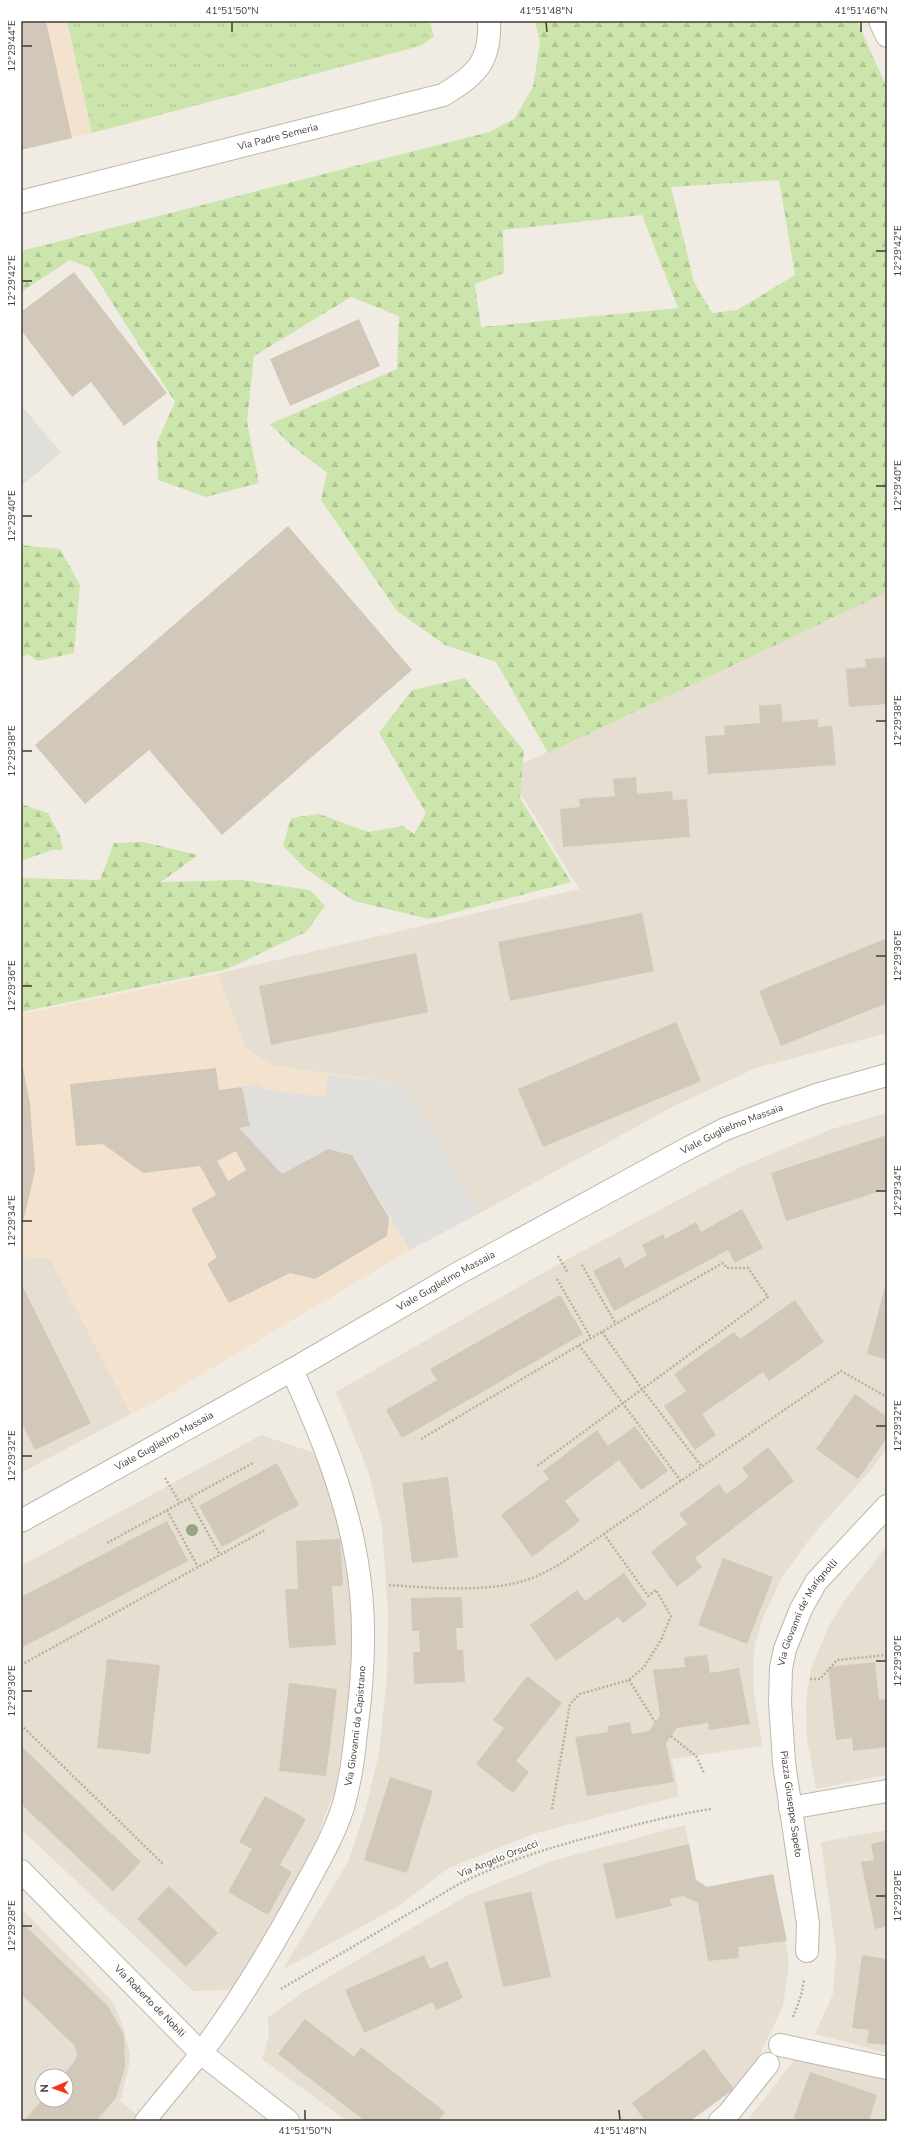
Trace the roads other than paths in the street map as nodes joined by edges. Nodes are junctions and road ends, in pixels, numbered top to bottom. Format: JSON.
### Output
{"nodes":[{"id":1,"x":489,"y":21,"type":"edge"},
{"id":2,"x":880,"y":21,"type":"edge"},
{"id":3,"x":887,"y":36,"type":"edge"},
{"id":4,"x":21,"y":202,"type":"edge"},
{"id":5,"x":887,"y":1074,"type":"edge"},
{"id":6,"x":292,"y":1370,"type":"junction"},
{"id":7,"x":887,"y":1506,"type":"edge"},
{"id":8,"x":21,"y":1521,"type":"edge"},
{"id":9,"x":782,"y":1742,"type":"joint"},
{"id":10,"x":887,"y":1791,"type":"edge"},
{"id":11,"x":790,"y":1808,"type":"junction"},
{"id":12,"x":21,"y":1871,"type":"edge"},
{"id":13,"x":807,"y":1951,"type":"road end"},
{"id":14,"x":780,"y":2045,"type":"road end"},
{"id":15,"x":201,"y":2053,"type":"junction"},
{"id":16,"x":768,"y":2064,"type":"dead end"},
{"id":17,"x":887,"y":2068,"type":"edge"},
{"id":18,"x":146,"y":2121,"type":"edge"},
{"id":19,"x":288,"y":2121,"type":"edge"},
{"id":20,"x":720,"y":2121,"type":"edge"}],
"edges":[{"from":1,"to":4,"type":"street","name":"Via Padre Semeria"},
{"from":2,"to":3,"type":"street"},
{"from":5,"to":6,"type":"street","name":"Viale Guglielmo Massaia"},
{"from":6,"to":8,"type":"street","name":"Viale Guglielmo Massaia"},
{"from":6,"to":15,"type":"street","name":"Via Giovanni da Capistrano"},
{"from":7,"to":9,"type":"street","name":"Via Giovanni de' Marignolli"},
{"from":9,"to":11,"type":"street","name":"Piazza Giuseppe Sapeto"},
{"from":10,"to":11,"type":"street"},
{"from":11,"to":13,"type":"street","name":"Piazza Giuseppe Sapeto"},
{"from":12,"to":15,"type":"street","name":"Via Roberto de Nobili"},
{"from":14,"to":17,"type":"street"},
{"from":15,"to":18,"type":"lane"},
{"from":15,"to":19,"type":"street","name":"Via Roberto de Nobili"},
{"from":16,"to":20,"type":"street"}]}
